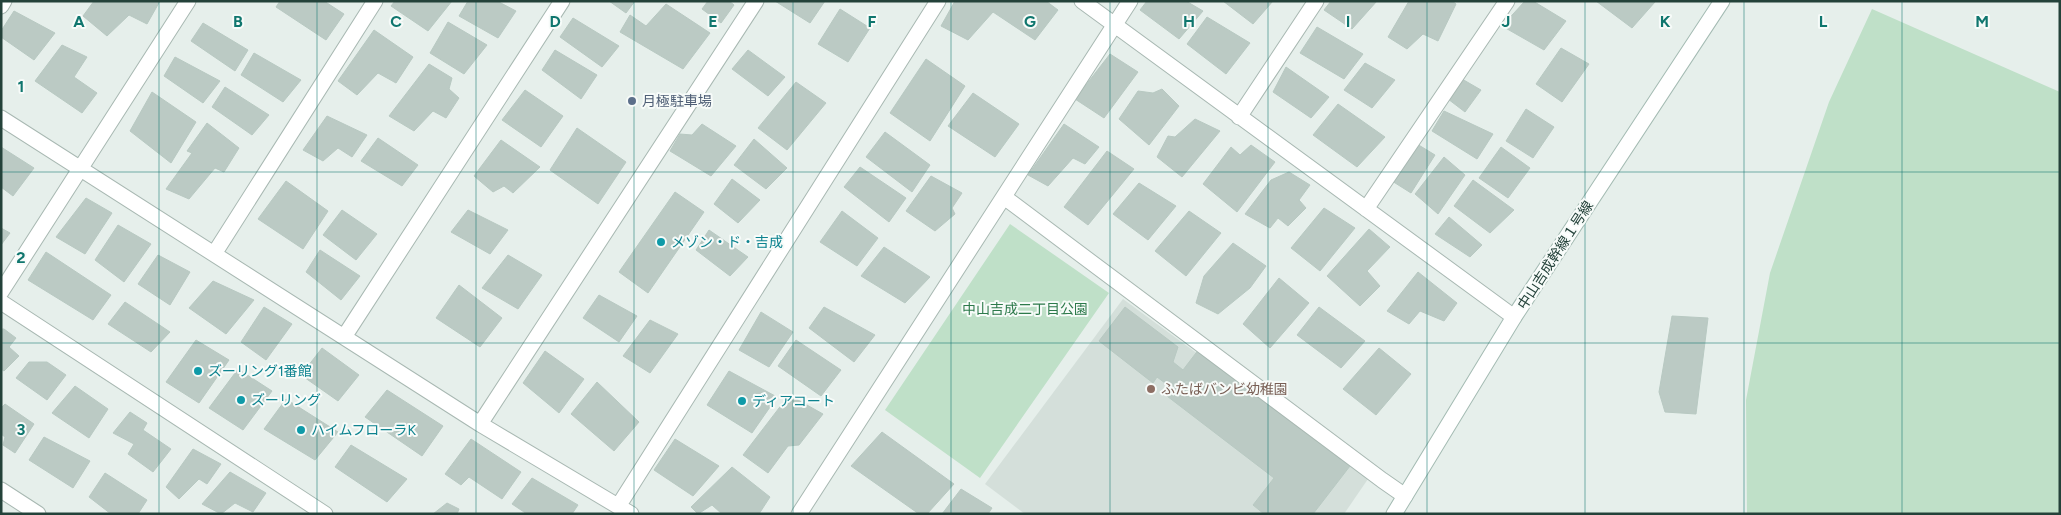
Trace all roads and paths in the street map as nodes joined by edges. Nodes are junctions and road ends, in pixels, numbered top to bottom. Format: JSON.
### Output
{"nodes":[{"id":1,"x":4,"y":1,"type":"edge"},
{"id":2,"x":188,"y":1,"type":"edge"},
{"id":3,"x":375,"y":1,"type":"edge"},
{"id":4,"x":562,"y":1,"type":"edge"},
{"id":5,"x":756,"y":1,"type":"edge"},
{"id":6,"x":938,"y":1,"type":"edge"},
{"id":7,"x":1082,"y":1,"type":"edge"},
{"id":8,"x":1130,"y":1,"type":"edge"},
{"id":9,"x":1316,"y":1,"type":"edge"},
{"id":10,"x":1506,"y":1,"type":"edge"},
{"id":11,"x":1722,"y":1,"type":"edge"},
{"id":12,"x":1,"y":6,"type":"edge"},
{"id":13,"x":1115,"y":26,"type":"junction"},
{"id":14,"x":1239,"y":117,"type":"junction"},
{"id":15,"x":1,"y":118,"type":"edge"},
{"id":16,"x":80,"y":168,"type":"junction"},
{"id":17,"x":1004,"y":197,"type":"junction"},
{"id":18,"x":1366,"y":210,"type":"junction"},
{"id":19,"x":214,"y":254,"type":"junction"},
{"id":20,"x":1,"y":292,"type":"edge"},
{"id":21,"x":1,"y":302,"type":"edge"},
{"id":22,"x":1514,"y":317,"type":"junction"},
{"id":23,"x":344,"y":337,"type":"junction"},
{"id":24,"x":480,"y":424,"type":"junction"},
{"id":25,"x":1,"y":490,"type":"edge"},
{"id":26,"x":1405,"y":496,"type":"junction"},
{"id":27,"x":625,"y":510,"type":"edge"},
{"id":28,"x":38,"y":514,"type":"edge"},
{"id":29,"x":325,"y":514,"type":"edge"},
{"id":30,"x":799,"y":514,"type":"edge"},
{"id":31,"x":1394,"y":514,"type":"edge"}],
"edges":[{"from":1,"to":12,"type":"street"},
{"from":2,"to":16,"type":"street"},
{"from":3,"to":19,"type":"street"},
{"from":4,"to":23,"type":"street"},
{"from":5,"to":24,"type":"street"},
{"from":6,"to":27,"type":"street"},
{"from":7,"to":13,"type":"street"},
{"from":8,"to":13,"type":"street"},
{"from":9,"to":14,"type":"street"},
{"from":10,"to":18,"type":"street"},
{"from":11,"to":22,"type":"street","name":"中山吉成幹線１号線"},
{"from":13,"to":14,"type":"street"},
{"from":13,"to":17,"type":"street"},
{"from":14,"to":18,"type":"street"},
{"from":15,"to":16,"type":"street"},
{"from":16,"to":19,"type":"street"},
{"from":16,"to":20,"type":"street"},
{"from":17,"to":26,"type":"street"},
{"from":17,"to":30,"type":"street"},
{"from":18,"to":22,"type":"street"},
{"from":19,"to":23,"type":"street"},
{"from":21,"to":29,"type":"street"},
{"from":22,"to":26,"type":"street","name":"中山吉成幹線１号線"},
{"from":23,"to":24,"type":"street"},
{"from":24,"to":27,"type":"street"},
{"from":25,"to":28,"type":"street"},
{"from":26,"to":31,"type":"street","name":"中山吉成幹線１号線"}]}
